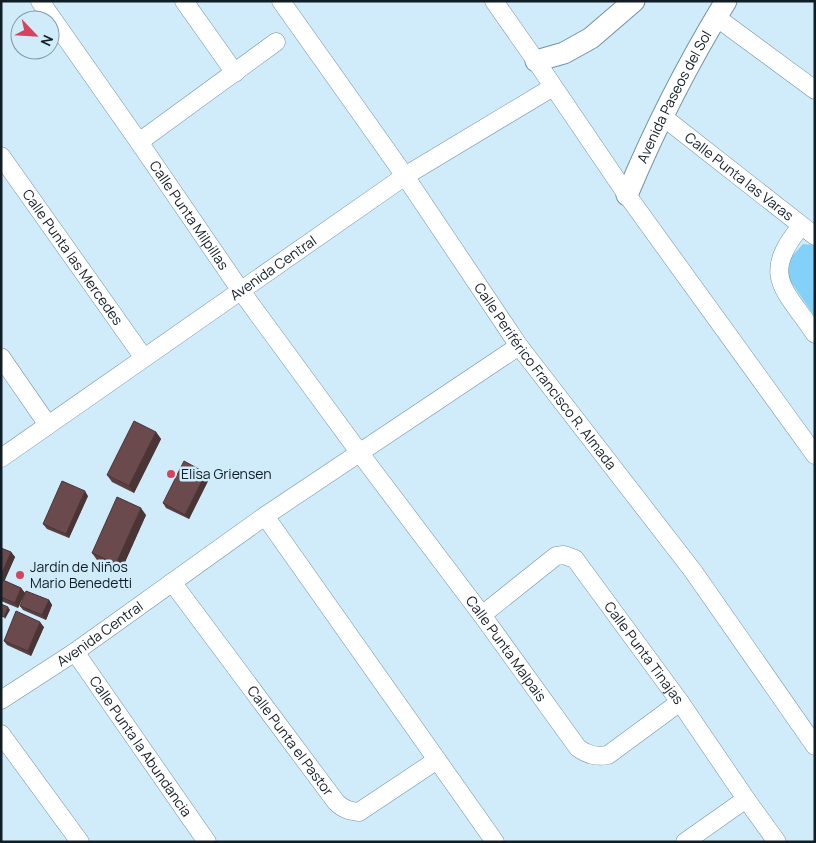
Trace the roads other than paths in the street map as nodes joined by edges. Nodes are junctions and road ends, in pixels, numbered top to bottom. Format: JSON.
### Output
{"nodes":[{"id":1,"x":40,"y":1,"type":"edge"},
{"id":2,"x":184,"y":1,"type":"edge"},
{"id":3,"x":281,"y":1,"type":"edge"},
{"id":4,"x":494,"y":1,"type":"edge"},
{"id":5,"x":634,"y":1,"type":"edge"},
{"id":6,"x":721,"y":9,"type":"edge"},
{"id":7,"x":276,"y":42,"type":"dead end"},
{"id":8,"x":536,"y":61,"type":"junction"},
{"id":9,"x":235,"y":73,"type":"junction"},
{"id":10,"x":553,"y":87,"type":"junction"},
{"id":11,"x":815,"y":90,"type":"edge"},
{"id":12,"x":662,"y":116,"type":"junction"},
{"id":13,"x":139,"y":142,"type":"junction"},
{"id":14,"x":1,"y":156,"type":"edge"},
{"id":15,"x":405,"y":176,"type":"junction"},
{"id":16,"x":627,"y":195,"type":"junction"},
{"id":17,"x":808,"y":231,"type":"edge"},
{"id":18,"x":241,"y":291,"type":"junction"},
{"id":19,"x":815,"y":334,"type":"edge"},
{"id":20,"x":519,"y":346,"type":"junction"},
{"id":21,"x":1,"y":357,"type":"edge"},
{"id":22,"x":144,"y":358,"type":"junction"},
{"id":23,"x":48,"y":426,"type":"junction"},
{"id":24,"x":359,"y":452,"type":"junction"},
{"id":25,"x":815,"y":455,"type":"edge"},
{"id":26,"x":1,"y":458,"type":"edge"},
{"id":27,"x":265,"y":516,"type":"junction"},
{"id":28,"x":172,"y":582,"type":"junction"},
{"id":29,"x":482,"y":615,"type":"junction"},
{"id":30,"x":75,"y":652,"type":"junction"},
{"id":31,"x":1,"y":700,"type":"edge"},
{"id":32,"x":680,"y":702,"type":"junction"},
{"id":33,"x":1,"y":734,"type":"edge"},
{"id":34,"x":815,"y":746,"type":"edge"},
{"id":35,"x":437,"y":760,"type":"junction"},
{"id":36,"x":746,"y":799,"type":"junction"},
{"id":37,"x":80,"y":842,"type":"edge"},
{"id":38,"x":207,"y":842,"type":"edge"},
{"id":39,"x":495,"y":842,"type":"edge"},
{"id":40,"x":685,"y":842,"type":"edge"},
{"id":41,"x":777,"y":842,"type":"edge"}],
"edges":[{"from":1,"to":13,"type":"street","name":"Calle Punta Milpillas"},
{"from":2,"to":9,"type":"street"},
{"from":3,"to":15,"type":"street","name":"Calle Periférico Francisco R. Almada"},
{"from":4,"to":8,"type":"street"},
{"from":5,"to":8,"type":"street"},
{"from":6,"to":11,"type":"street"},
{"from":6,"to":12,"type":"street","name":"Avenida Paseos del Sol"},
{"from":7,"to":9,"type":"street"},
{"from":8,"to":10,"type":"street"},
{"from":9,"to":13,"type":"street"},
{"from":10,"to":15,"type":"street","name":"Avenida Central"},
{"from":10,"to":16,"type":"street"},
{"from":12,"to":16,"type":"street","name":"Avenida Paseos del Sol"},
{"from":12,"to":17,"type":"street","name":"Calle Punta las Varas"},
{"from":13,"to":18,"type":"street","name":"Calle Punta Milpillas"},
{"from":14,"to":22,"type":"street","name":"Calle Punta las Mercedes"},
{"from":15,"to":18,"type":"street","name":"Avenida Central"},
{"from":15,"to":20,"type":"street","name":"Calle Periférico Francisco R. Almada"},
{"from":16,"to":25,"type":"street"},
{"from":17,"to":19,"type":"street"},
{"from":18,"to":22,"type":"street","name":"Avenida Central"},
{"from":18,"to":24,"type":"street","name":"Calle Punta Milpillas"},
{"from":20,"to":24,"type":"street","name":"Avenida Central"},
{"from":20,"to":34,"type":"street","name":"Calle Periférico Francisco R. Almada"},
{"from":21,"to":23,"type":"street"},
{"from":22,"to":23,"type":"street","name":"Avenida Central"},
{"from":23,"to":26,"type":"street","name":"Avenida Central"},
{"from":24,"to":27,"type":"street","name":"Avenida Central"},
{"from":24,"to":29,"type":"street","name":"Calle Punta Malpais"},
{"from":27,"to":28,"type":"street","name":"Avenida Central"},
{"from":27,"to":35,"type":"street"},
{"from":28,"to":30,"type":"street","name":"Avenida Central"},
{"from":28,"to":35,"type":"street","name":"Calle Punta el Pastor"},
{"from":29,"to":32,"type":"street","name":"Calle Punta Malpais"},
{"from":29,"to":32,"type":"street","name":"Calle Punta Tinajas"},
{"from":30,"to":31,"type":"street","name":"Avenida Central"},
{"from":30,"to":38,"type":"street","name":"Calle Punta la Abundancia"},
{"from":32,"to":36,"type":"street","name":"Calle Punta Tinajas"},
{"from":33,"to":37,"type":"street"},
{"from":35,"to":39,"type":"street"},
{"from":36,"to":40,"type":"street"},
{"from":36,"to":41,"type":"street","name":"Calle Punta Tinajas"}]}
